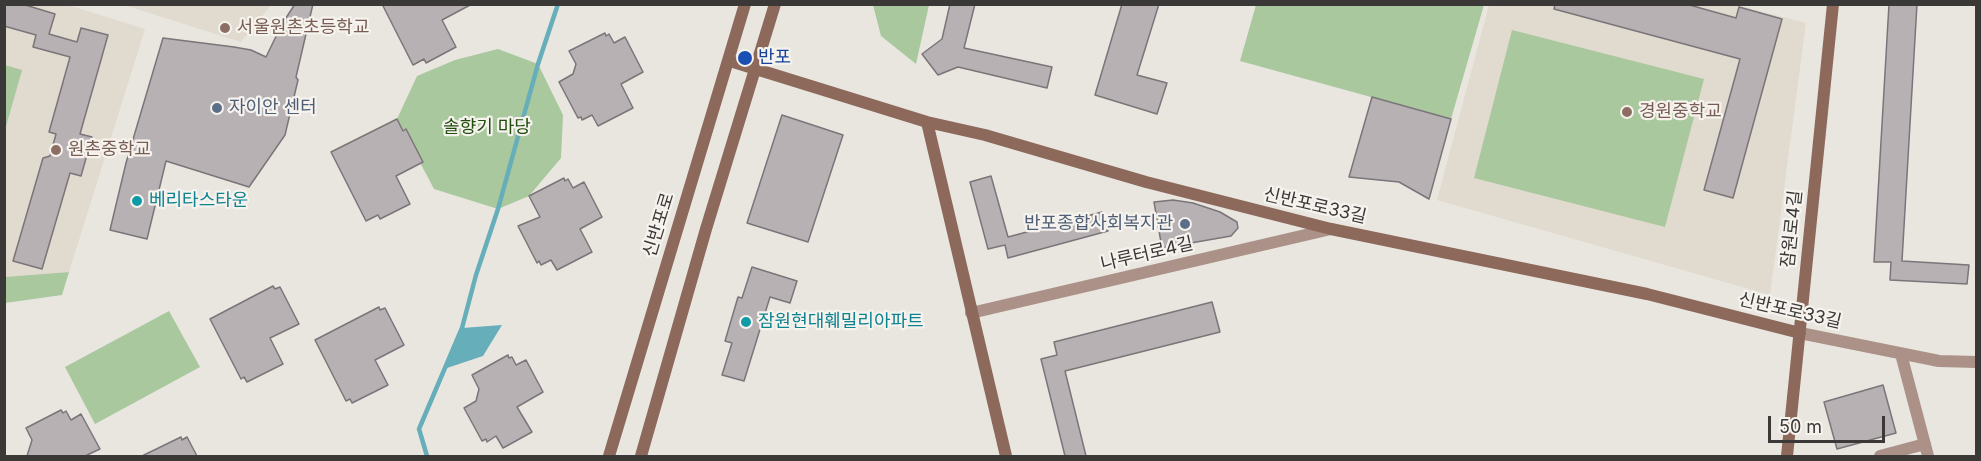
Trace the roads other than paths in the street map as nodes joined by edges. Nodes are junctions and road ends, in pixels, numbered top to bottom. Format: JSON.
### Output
{"nodes":[{"id":1,"x":745,"y":4,"type":"edge"},
{"id":2,"x":775,"y":4,"type":"edge"},
{"id":3,"x":1833,"y":4,"type":"edge"},
{"id":4,"x":730,"y":61,"type":"junction"},
{"id":5,"x":755,"y":68,"type":"junction"},
{"id":6,"x":927,"y":122,"type":"junction"},
{"id":7,"x":1331,"y":230,"type":"junction"},
{"id":8,"x":972,"y":313,"type":"junction"},
{"id":9,"x":1800,"y":333,"type":"junction"},
{"id":10,"x":1901,"y":354,"type":"junction"},
{"id":11,"x":1977,"y":362,"type":"edge"},
{"id":12,"x":1926,"y":450,"type":"edge"},
{"id":13,"x":609,"y":456,"type":"edge"},
{"id":14,"x":641,"y":456,"type":"edge"},
{"id":15,"x":1006,"y":456,"type":"edge"},
{"id":16,"x":1787,"y":456,"type":"edge"},
{"id":17,"x":1880,"y":456,"type":"edge"}],
"edges":[{"from":1,"to":4,"type":"street","name":"신반포로"},
{"from":2,"to":5,"type":"street"},
{"from":3,"to":9,"type":"street","name":"잠원로4길"},
{"from":4,"to":5,"type":"street","name":"신반포로33길"},
{"from":4,"to":13,"type":"street","name":"신반포로"},
{"from":5,"to":6,"type":"street","name":"신반포로33길"},
{"from":5,"to":14,"type":"street"},
{"from":6,"to":7,"type":"street","name":"신반포로33길"},
{"from":6,"to":8,"type":"street"},
{"from":7,"to":8,"type":"street","name":"나루터로4길"},
{"from":7,"to":9,"type":"street","name":"신반포로33길"},
{"from":8,"to":15,"type":"street"},
{"from":9,"to":10,"type":"street","name":"신반포로33길"},
{"from":9,"to":16,"type":"street","name":"잠원로4길"},
{"from":10,"to":11,"type":"street","name":"신반포로33길"},
{"from":10,"to":12,"type":"street"},
{"from":12,"to":17,"type":"street"}]}
